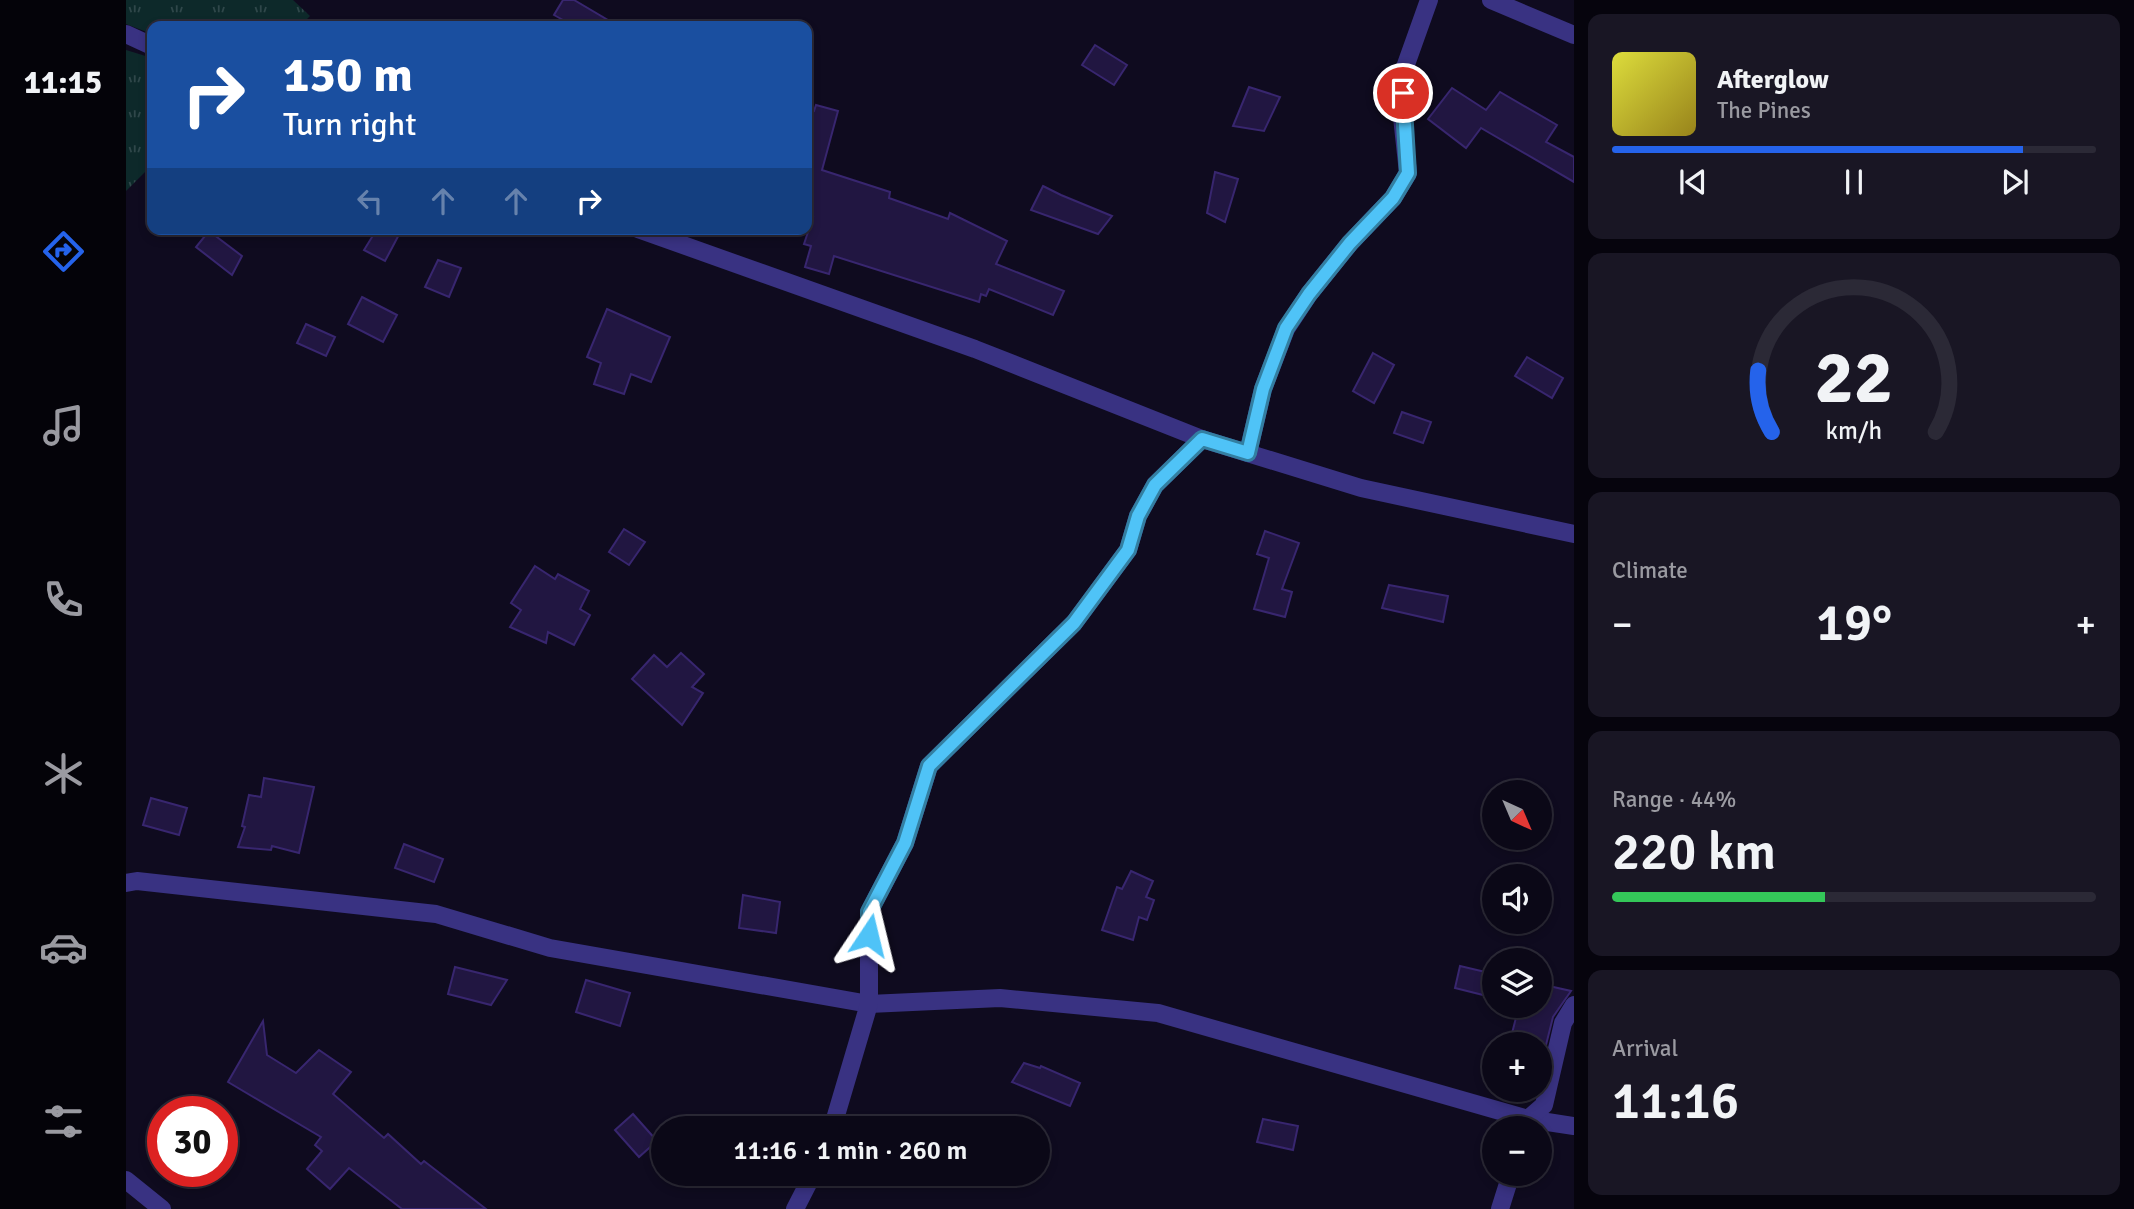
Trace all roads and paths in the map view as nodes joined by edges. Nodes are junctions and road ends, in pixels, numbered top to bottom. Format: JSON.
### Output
{"nodes":[{"id":1,"x":1429,"y":0,"type":"edge"},
{"id":2,"x":1491,"y":0,"type":"edge"},
{"id":3,"x":126,"y":34,"type":"edge"},
{"id":4,"x":1574,"y":35,"type":"edge"},
{"id":5,"x":147,"y":44,"type":"edge"},
{"id":6,"x":655,"y":235,"type":"edge"},
{"id":7,"x":1202,"y":439,"type":"junction"},
{"id":8,"x":1248,"y":453,"type":"junction"},
{"id":9,"x":1574,"y":534,"type":"edge"},
{"id":10,"x":126,"y":883,"type":"edge"},
{"id":11,"x":869,"y":1004,"type":"junction"},
{"id":12,"x":1574,"y":1005,"type":"edge"},
{"id":13,"x":836,"y":1116,"type":"edge"},
{"id":14,"x":1500,"y":1116,"type":"edge"},
{"id":15,"x":1534,"y":1116,"type":"edge"},
{"id":16,"x":1552,"y":1125,"type":"edge"},
{"id":17,"x":1574,"y":1126,"type":"edge"},
{"id":18,"x":126,"y":1180,"type":"edge"},
{"id":19,"x":807,"y":1186,"type":"edge"},
{"id":20,"x":1507,"y":1186,"type":"edge"},
{"id":21,"x":162,"y":1209,"type":"edge"},
{"id":22,"x":796,"y":1209,"type":"edge"},
{"id":23,"x":1500,"y":1209,"type":"edge"}],
"edges":[{"from":1,"to":8,"type":"street"},
{"from":2,"to":4,"type":"street"},
{"from":3,"to":5,"type":"street"},
{"from":6,"to":7,"type":"street"},
{"from":7,"to":8,"type":"street"},
{"from":7,"to":11,"type":"street"},
{"from":8,"to":9,"type":"street"},
{"from":10,"to":11,"type":"street"},
{"from":11,"to":13,"type":"street"},
{"from":11,"to":14,"type":"street"},
{"from":12,"to":15,"type":"street"},
{"from":16,"to":17,"type":"street"},
{"from":18,"to":21,"type":"street"},
{"from":19,"to":22,"type":"street"},
{"from":20,"to":23,"type":"street"}]}
